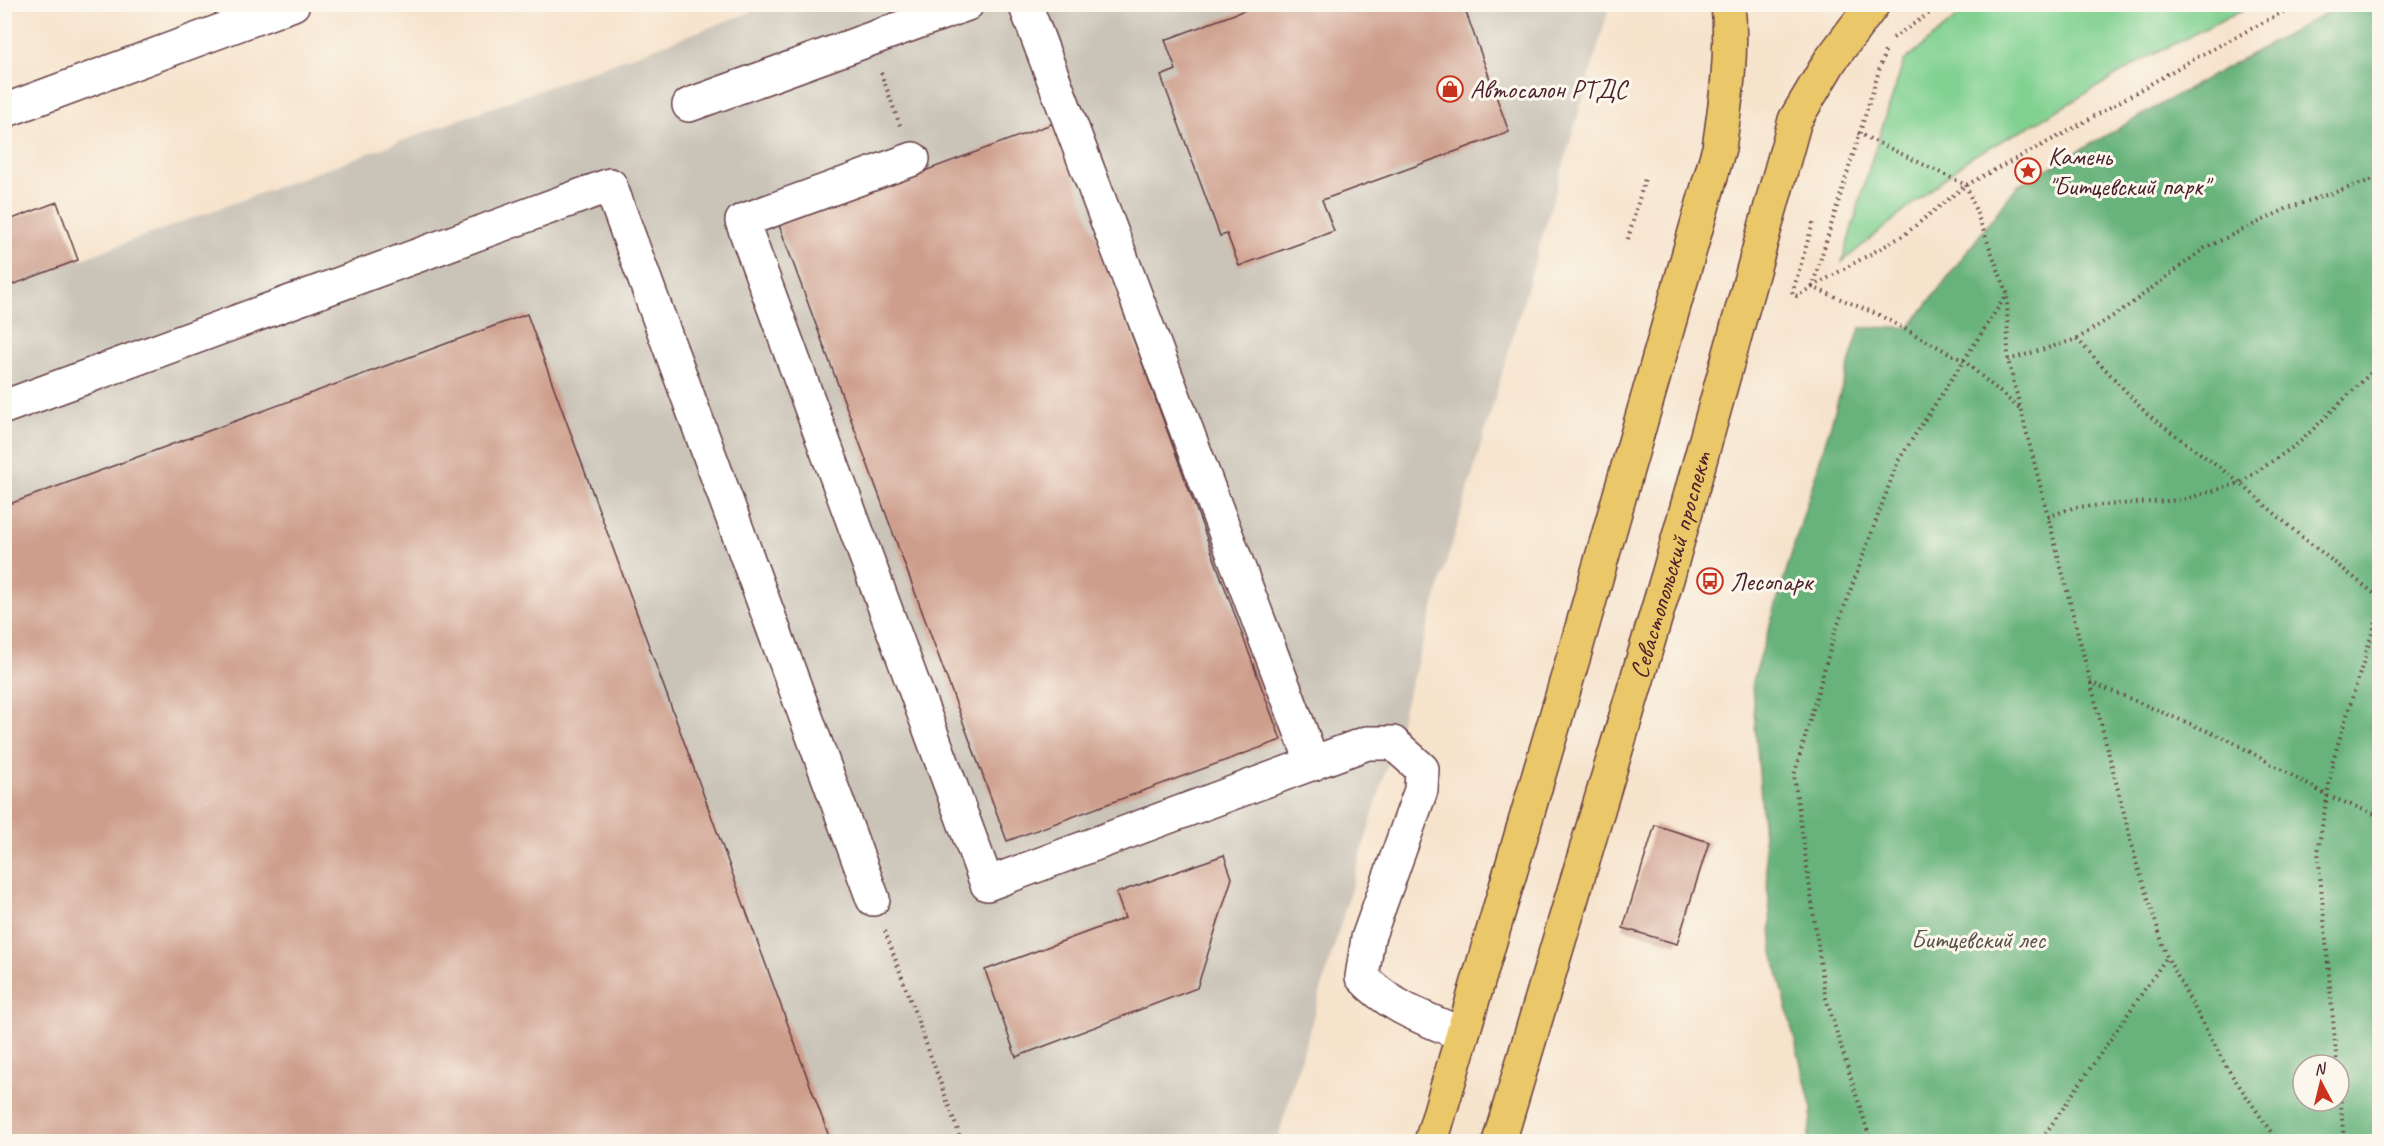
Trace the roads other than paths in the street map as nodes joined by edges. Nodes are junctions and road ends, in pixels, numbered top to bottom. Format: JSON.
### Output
{"nodes":[{"id":1,"x":293,"y":4,"type":"edge"},
{"id":2,"x":967,"y":4,"type":"edge"},
{"id":3,"x":1025,"y":4,"type":"edge"},
{"id":4,"x":1728,"y":4,"type":"edge"},
{"id":5,"x":1873,"y":4,"type":"edge"},
{"id":6,"x":689,"y":105,"type":"dead end"},
{"id":7,"x":4,"y":111,"type":"edge"},
{"id":8,"x":913,"y":159,"type":"road end"},
{"id":9,"x":4,"y":407,"type":"edge"},
{"id":10,"x":1314,"y":764,"type":"junction"},
{"id":11,"x":873,"y":900,"type":"road end"},
{"id":12,"x":1462,"y":1034,"type":"junction"},
{"id":13,"x":1431,"y":1142,"type":"edge"},
{"id":14,"x":1499,"y":1142,"type":"edge"}],
"edges":[{"from":1,"to":7,"type":"lane"},
{"from":2,"to":6,"type":"lane"},
{"from":3,"to":10,"type":"lane"},
{"from":4,"to":12,"type":"main road"},
{"from":5,"to":14,"type":"main road","name":"Севастопольский проспект"},
{"from":8,"to":10,"type":"lane"},
{"from":9,"to":11,"type":"lane"},
{"from":10,"to":12,"type":"lane"},
{"from":12,"to":13,"type":"main road"}]}
